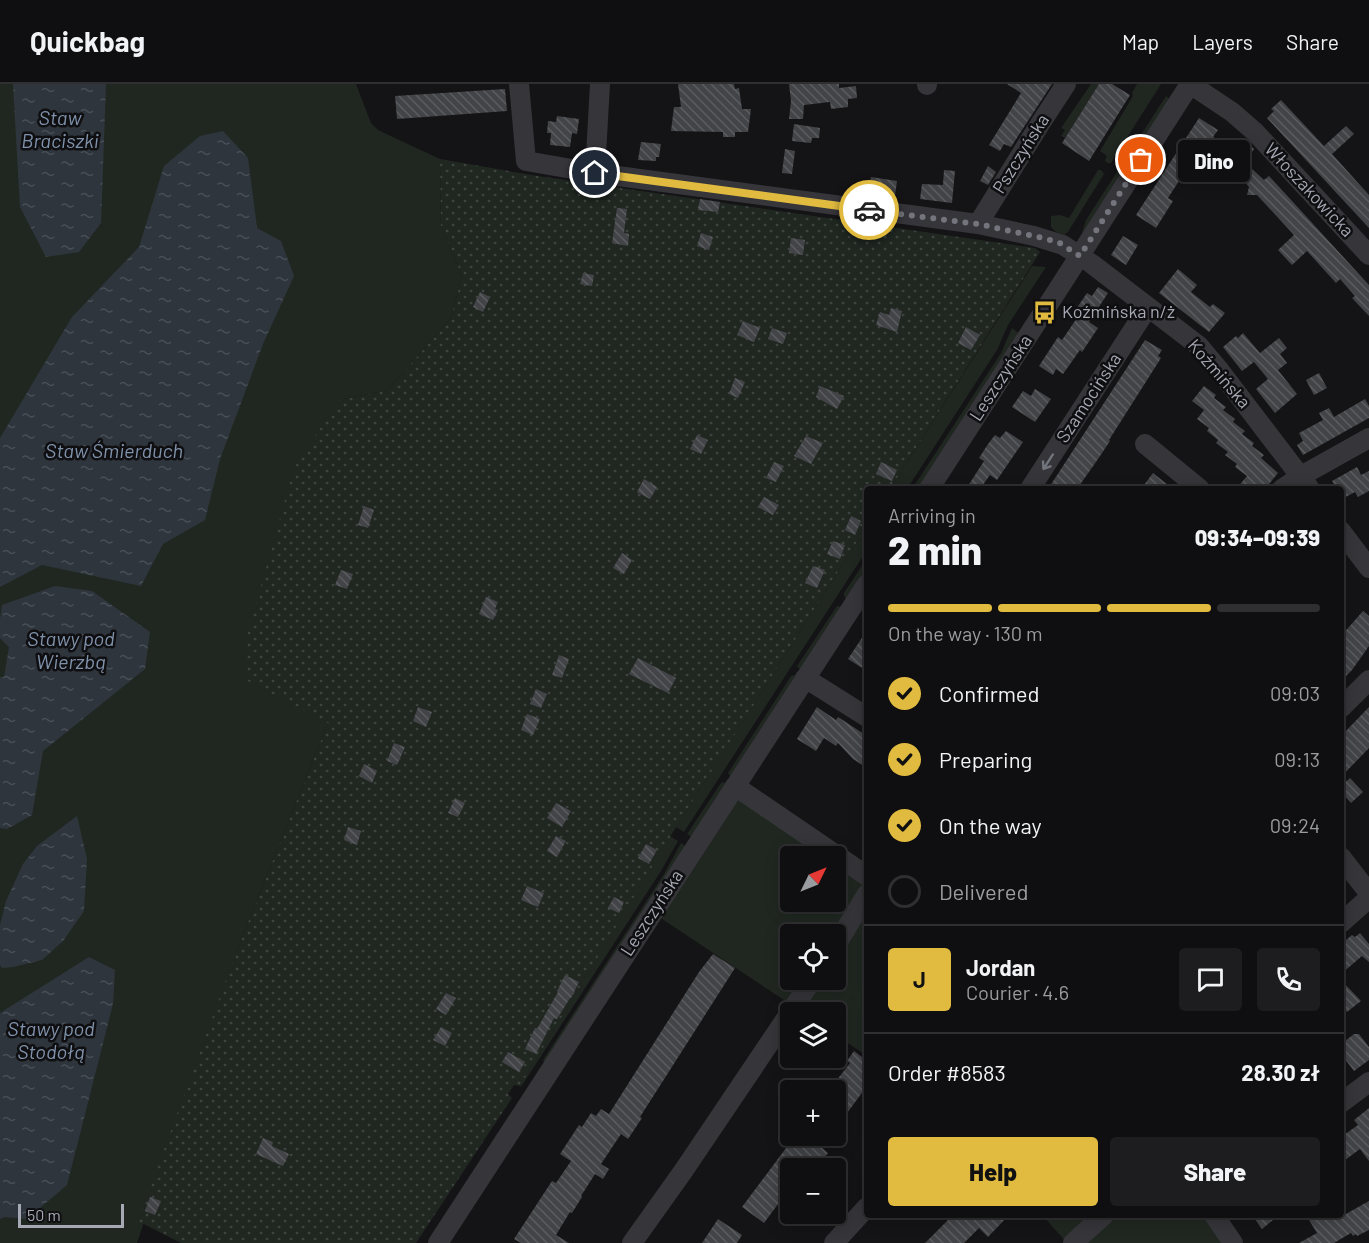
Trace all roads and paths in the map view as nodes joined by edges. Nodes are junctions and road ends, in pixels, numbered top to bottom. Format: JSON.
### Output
{"nodes":[{"id":1,"x":519,"y":84,"type":"edge"},
{"id":2,"x":600,"y":84,"type":"edge"},
{"id":3,"x":1066,"y":84,"type":"edge"},
{"id":4,"x":1190,"y":84,"type":"edge"},
{"id":5,"x":595,"y":173,"type":"junction"},
{"id":6,"x":978,"y":224,"type":"junction"},
{"id":7,"x":1369,"y":255,"type":"edge"},
{"id":8,"x":1080,"y":256,"type":"junction"},
{"id":9,"x":1148,"y":307,"type":"junction"},
{"id":10,"x":1369,"y":438,"type":"edge"},
{"id":11,"x":1145,"y":444,"type":"dead end"},
{"id":12,"x":1306,"y":483,"type":"edge"},
{"id":13,"x":931,"y":486,"type":"edge"},
{"id":14,"x":1032,"y":486,"type":"edge"},
{"id":15,"x":1196,"y":486,"type":"edge"},
{"id":16,"x":1344,"y":535,"type":"edge"},
{"id":17,"x":1369,"y":568,"type":"edge"},
{"id":18,"x":864,"y":596,"type":"edge"},
{"id":19,"x":860,"y":612,"type":"edge"},
{"id":20,"x":806,"y":678,"type":"junction"},
{"id":21,"x":1369,"y":680,"type":"edge"},
{"id":22,"x":1344,"y":705,"type":"edge"},
{"id":23,"x":864,"y":715,"type":"edge"},
{"id":24,"x":735,"y":786,"type":"junction"},
{"id":25,"x":1344,"y":861,"type":"edge"},
{"id":26,"x":864,"y":874,"type":"edge"},
{"id":27,"x":1369,"y":893,"type":"edge"},
{"id":28,"x":1369,"y":898,"type":"edge"},
{"id":29,"x":864,"y":899,"type":"edge"},
{"id":30,"x":1344,"y":920,"type":"edge"},
{"id":31,"x":846,"y":929,"type":"edge"},
{"id":32,"x":805,"y":990,"type":"edge"},
{"id":33,"x":1369,"y":1082,"type":"edge"},
{"id":34,"x":1344,"y":1101,"type":"edge"},
{"id":35,"x":864,"y":1210,"type":"edge"},
{"id":36,"x":1101,"y":1218,"type":"edge"},
{"id":37,"x":1216,"y":1218,"type":"edge"},
{"id":38,"x":438,"y":1243,"type":"edge"},
{"id":39,"x":632,"y":1243,"type":"edge"},
{"id":40,"x":834,"y":1243,"type":"edge"},
{"id":41,"x":1073,"y":1243,"type":"edge"},
{"id":42,"x":1233,"y":1243,"type":"edge"}],
"edges":[{"from":1,"to":5,"type":"street"},
{"from":2,"to":5,"type":"street"},
{"from":3,"to":6,"type":"street","name":"Pszczyńska"},
{"from":4,"to":7,"type":"street","name":"Włoszakowicka"},
{"from":4,"to":8,"type":"street","name":"Leszczyńska"},
{"from":5,"to":6,"type":"street"},
{"from":6,"to":8,"type":"street"},
{"from":8,"to":9,"type":"street","name":"Koźmińska"},
{"from":8,"to":13,"type":"street","name":"Leszczyńska"},
{"from":9,"to":12,"type":"street","name":"Koźmińska"},
{"from":9,"to":14,"type":"street","name":"Szamocińska","one_way":true},
{"from":10,"to":12,"type":"street"},
{"from":11,"to":15,"type":"street"},
{"from":16,"to":17,"type":"street"},
{"from":18,"to":19,"type":"street","name":"Leszczyńska"},
{"from":19,"to":20,"type":"street","name":"Leszczyńska"},
{"from":20,"to":23,"type":"street"},
{"from":20,"to":24,"type":"street","name":"Leszczyńska"},
{"from":21,"to":22,"type":"street"},
{"from":24,"to":26,"type":"street"},
{"from":24,"to":38,"type":"street","name":"Leszczyńska"},
{"from":25,"to":27,"type":"street"},
{"from":28,"to":30,"type":"street"},
{"from":29,"to":31,"type":"street"},
{"from":32,"to":39,"type":"street"},
{"from":33,"to":34,"type":"street"},
{"from":35,"to":40,"type":"street"},
{"from":36,"to":41,"type":"street"},
{"from":37,"to":42,"type":"street"}]}
